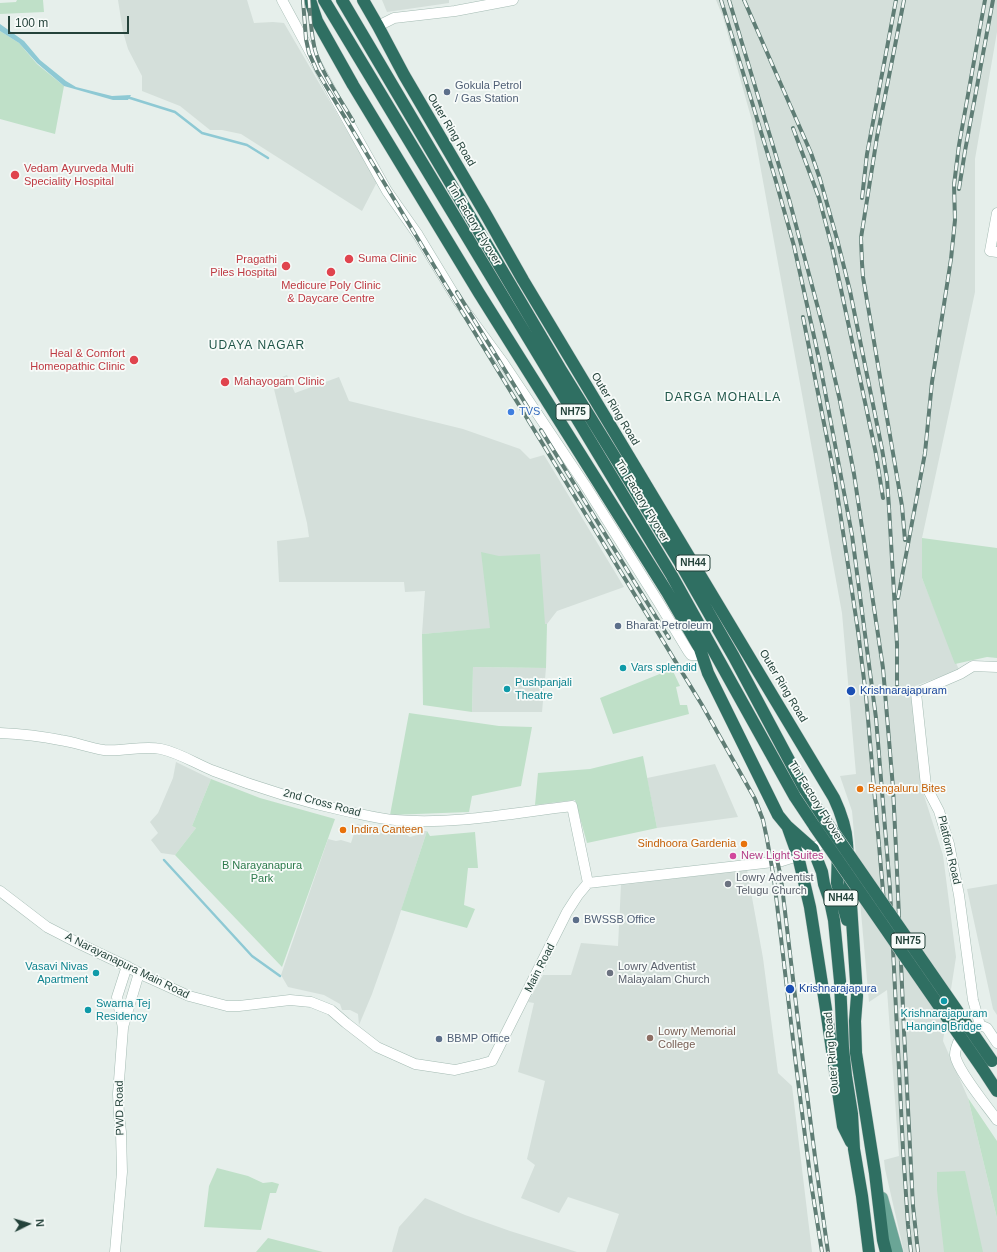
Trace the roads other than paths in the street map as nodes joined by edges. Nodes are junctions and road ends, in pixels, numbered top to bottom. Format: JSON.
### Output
{"nodes":[{"id":1,"x":282,"y":0,"type":"edge"},
{"id":2,"x":310,"y":0,"type":"edge"},
{"id":3,"x":324,"y":0,"type":"edge"},
{"id":4,"x":342,"y":0,"type":"edge"},
{"id":5,"x":363,"y":0,"type":"edge"},
{"id":6,"x":513,"y":0,"type":"edge"},
{"id":7,"x":378,"y":26,"type":"junction"},
{"id":8,"x":997,"y":213,"type":"edge"},
{"id":9,"x":997,"y":252,"type":"edge"},
{"id":10,"x":702,"y":655,"type":"junction"},
{"id":11,"x":997,"y":667,"type":"edge"},
{"id":12,"x":0,"y":733,"type":"edge"},
{"id":13,"x":820,"y":824,"type":"junction"},
{"id":14,"x":787,"y":826,"type":"junction"},
{"id":15,"x":846,"y":831,"type":"junction"},
{"id":16,"x":813,"y":849,"type":"junction"},
{"id":17,"x":798,"y":856,"type":"junction"},
{"id":18,"x":588,"y":883,"type":"junction"},
{"id":19,"x":0,"y":891,"type":"edge"},
{"id":20,"x":127,"y":966,"type":"junction"},
{"id":21,"x":139,"y":973,"type":"junction"},
{"id":22,"x":285,"y":1001,"type":"joint"},
{"id":23,"x":980,"y":1025,"type":"junction"},
{"id":24,"x":123,"y":1028,"type":"junction"},
{"id":25,"x":997,"y":1043,"type":"edge"},
{"id":26,"x":995,"y":1064,"type":"edge"},
{"id":27,"x":997,"y":1091,"type":"edge"},
{"id":28,"x":997,"y":1120,"type":"edge"},
{"id":29,"x":854,"y":1149,"type":"junction"},
{"id":30,"x":875,"y":1173,"type":"junction"},
{"id":31,"x":115,"y":1252,"type":"edge"},
{"id":32,"x":869,"y":1252,"type":"edge"},
{"id":33,"x":886,"y":1252,"type":"edge"},
{"id":34,"x":897,"y":1252,"type":"edge"}],
"edges":[{"from":1,"to":10,"type":"street"},
{"from":2,"to":10,"type":"highway","name":"Outer Ring Road","number":"NH44"},
{"from":3,"to":13,"type":"highway","name":"Tin Factory Flyover","number":"NH75"},
{"from":4,"to":13,"type":"highway","name":"Tin Factory Flyover","number":"NH75"},
{"from":5,"to":7,"type":"highway","name":"Outer Ring Road","number":"NH44"},
{"from":6,"to":7,"type":"street"},
{"from":7,"to":15,"type":"highway","name":"Outer Ring Road","number":"NH44"},
{"from":8,"to":9,"type":"street"},
{"from":10,"to":14,"type":"highway","name":"Outer Ring Road","number":"NH44"},
{"from":11,"to":23,"type":"street","name":"Platform Road"},
{"from":12,"to":18,"type":"street","name":"2nd Cross Road"},
{"from":13,"to":26,"type":"highway","name":"Tin Factory Flyover","number":"NH75","bridge":true},
{"from":13,"to":27,"type":"highway","name":"Tin Factory Flyover","number":"NH75","bridge":true},
{"from":14,"to":16,"type":"highway","name":"Outer Ring Road","number":"NH44"},
{"from":14,"to":17,"type":"highway","name":"Outer Ring Road"},
{"from":15,"to":16,"type":"street"},
{"from":15,"to":30,"type":"highway","number":"NH44"},
{"from":16,"to":17,"type":"street"},
{"from":16,"to":29,"type":"highway","name":"Outer Ring Road","number":"NH44"},
{"from":17,"to":18,"type":"street"},
{"from":17,"to":29,"type":"highway","name":"Outer Ring Road"},
{"from":18,"to":22,"type":"street","name":"Main Road"},
{"from":19,"to":20,"type":"street","name":"A Narayanapura Main Road"},
{"from":20,"to":21,"type":"street","name":"A Narayanapura Main Road"},
{"from":20,"to":24,"type":"street","name":"PWD Road"},
{"from":21,"to":22,"type":"street","name":"A Narayanapura Main Road"},
{"from":21,"to":24,"type":"street"},
{"from":23,"to":25,"type":"street"},
{"from":23,"to":28,"type":"street"},
{"from":24,"to":31,"type":"street","name":"PWD Road"},
{"from":29,"to":32,"type":"highway","name":"Outer Ring Road","number":"NH44"},
{"from":30,"to":33,"type":"highway","number":"NH44"},
{"from":30,"to":34,"type":"main road"}]}
